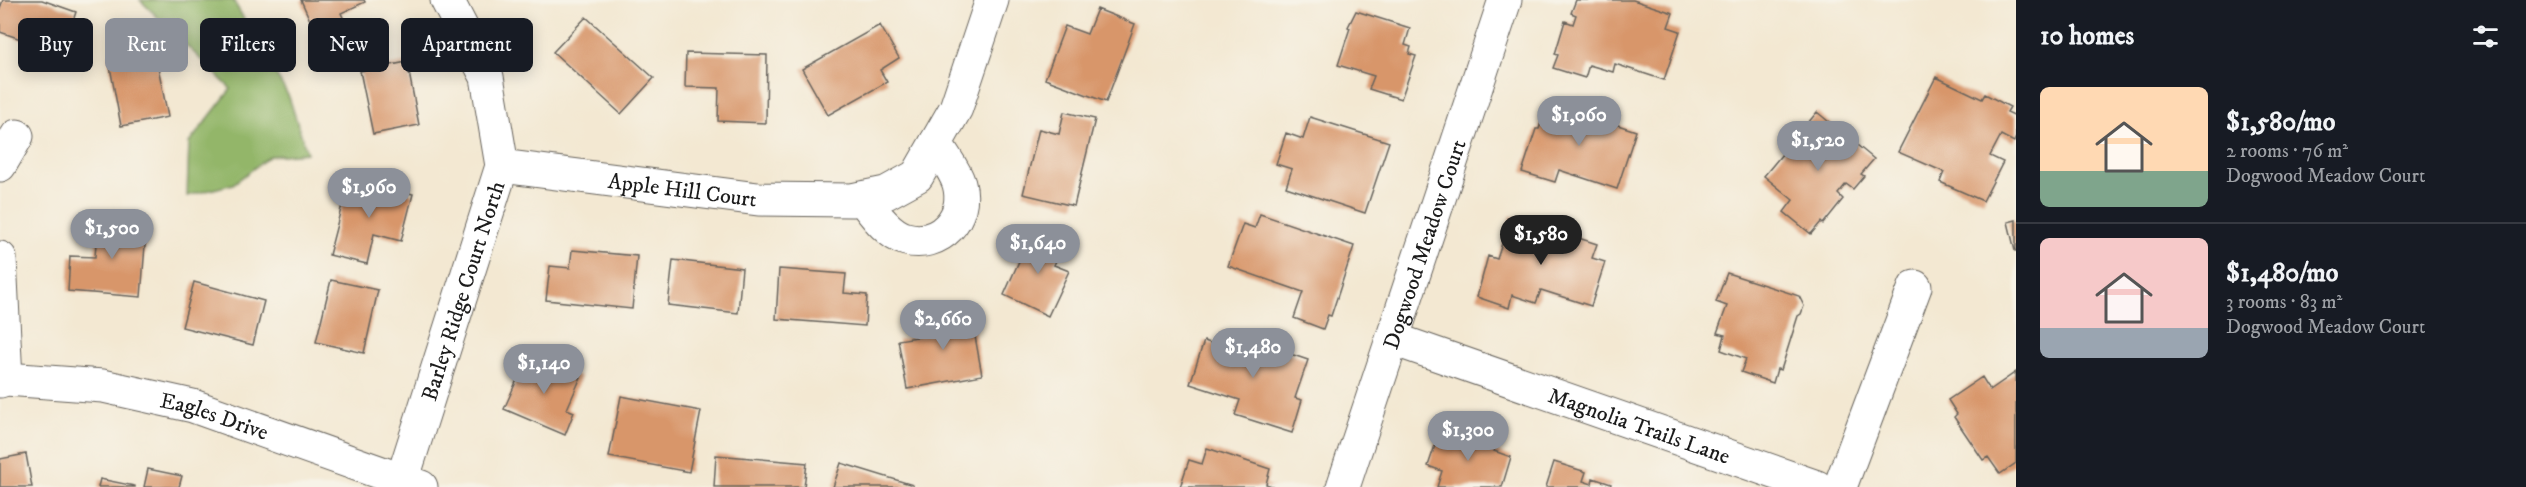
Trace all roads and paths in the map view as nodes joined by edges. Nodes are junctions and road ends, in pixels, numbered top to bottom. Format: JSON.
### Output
{"nodes":[{"id":1,"x":447,"y":0,"type":"edge"},
{"id":2,"x":992,"y":0,"type":"edge"},
{"id":3,"x":1505,"y":0,"type":"edge"},
{"id":4,"x":17,"y":136,"type":"dead end"},
{"id":5,"x":936,"y":143,"type":"junction"},
{"id":6,"x":0,"y":165,"type":"edge"},
{"id":7,"x":502,"y":166,"type":"junction"},
{"id":8,"x":862,"y":198,"type":"junction"},
{"id":9,"x":0,"y":258,"type":"edge"},
{"id":10,"x":1915,"y":287,"type":"dead end"},
{"id":11,"x":1393,"y":339,"type":"junction"},
{"id":12,"x":3,"y":380,"type":"edge"},
{"id":13,"x":408,"y":485,"type":"edge"},
{"id":14,"x":1343,"y":487,"type":"edge"},
{"id":15,"x":1817,"y":487,"type":"edge"},
{"id":16,"x":1840,"y":487,"type":"edge"}],
"edges":[{"from":1,"to":7,"type":"street","name":"Barley Ridge Court North"},
{"from":2,"to":5,"type":"street","name":"Apple Hill Court"},
{"from":3,"to":11,"type":"street","name":"Dogwood Meadow Court"},
{"from":4,"to":6,"type":"street"},
{"from":5,"to":8,"type":"street","name":"Apple Hill Court"},
{"from":5,"to":8,"type":"street"},
{"from":7,"to":8,"type":"street","name":"Apple Hill Court"},
{"from":7,"to":13,"type":"street","name":"Barley Ridge Court North"},
{"from":9,"to":12,"type":"street"},
{"from":10,"to":16,"type":"street"},
{"from":11,"to":14,"type":"street","name":"Dogwood Meadow Court"},
{"from":11,"to":15,"type":"street","name":"Magnolia Trails Lane"},
{"from":12,"to":13,"type":"street","name":"Eagles Drive"}]}
